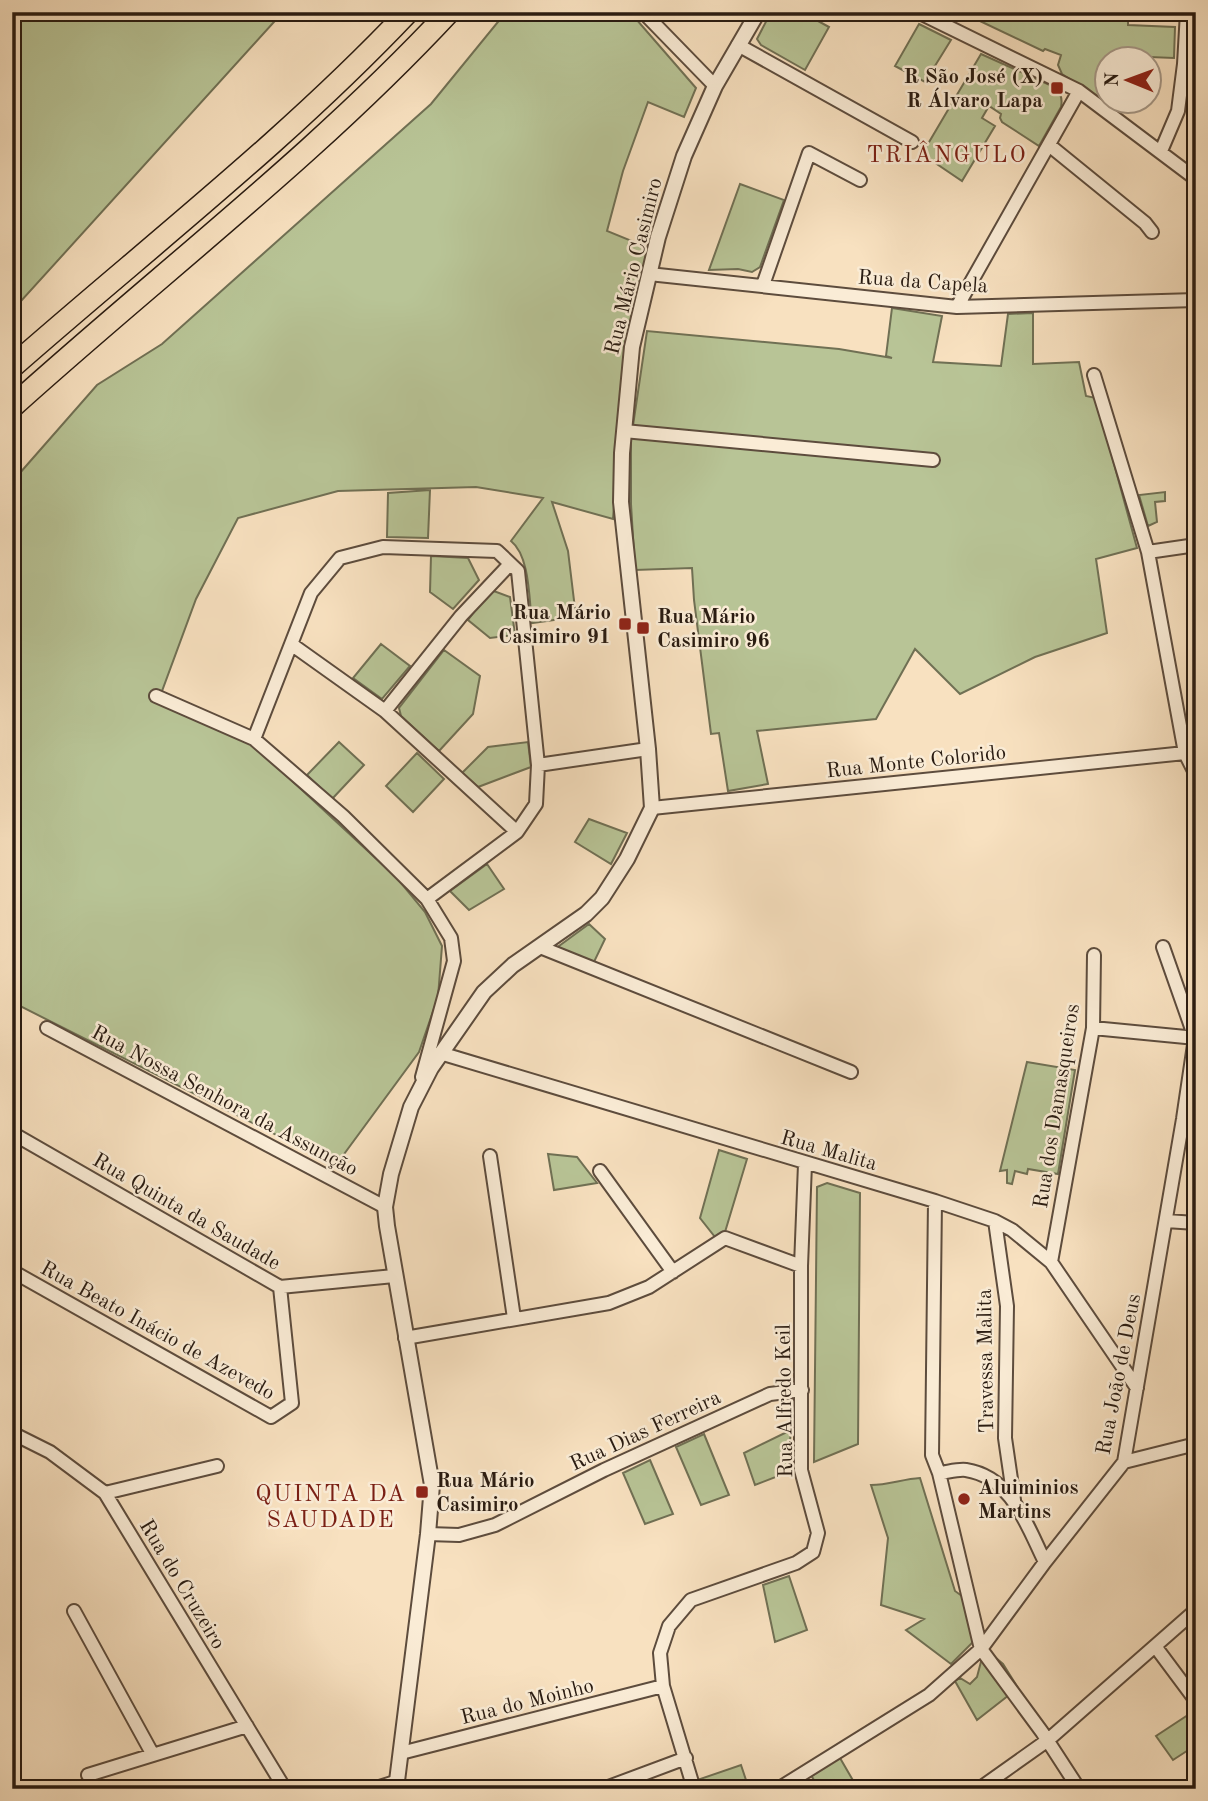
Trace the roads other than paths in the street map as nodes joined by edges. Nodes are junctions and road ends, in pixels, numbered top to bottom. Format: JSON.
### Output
{"nodes":[{"id":1,"x":408,"y":12,"type":"edge"},
{"id":2,"x":449,"y":12,"type":"edge"},
{"id":3,"x":643,"y":12,"type":"edge"},
{"id":4,"x":758,"y":12,"type":"edge"},
{"id":5,"x":918,"y":12,"type":"edge"},
{"id":6,"x":1187,"y":12,"type":"edge"},
{"id":7,"x":1191,"y":31,"type":"edge"},
{"id":8,"x":738,"y":45,"type":"junction"},
{"id":9,"x":1190,"y":67,"type":"edge"},
{"id":10,"x":715,"y":86,"type":"junction"},
{"id":11,"x":1079,"y":91,"type":"junction"},
{"id":12,"x":912,"y":142,"type":"dead end"},
{"id":13,"x":1049,"y":145,"type":"junction"},
{"id":14,"x":1161,"y":151,"type":"junction"},
{"id":15,"x":1196,"y":179,"type":"edge"},
{"id":16,"x":860,"y":180,"type":"dead end"},
{"id":17,"x":1152,"y":232,"type":"dead end"},
{"id":18,"x":649,"y":274,"type":"junction"},
{"id":19,"x":763,"y":285,"type":"junction"},
{"id":20,"x":1196,"y":300,"type":"edge"},
{"id":21,"x":957,"y":307,"type":"junction"},
{"id":22,"x":12,"y":367,"type":"edge"},
{"id":23,"x":1094,"y":375,"type":"dead end"},
{"id":24,"x":12,"y":407,"type":"edge"},
{"id":25,"x":624,"y":431,"type":"junction"},
{"id":26,"x":933,"y":460,"type":"dead end"},
{"id":27,"x":1196,"y":545,"type":"edge"},
{"id":28,"x":1148,"y":552,"type":"junction"},
{"id":29,"x":510,"y":564,"type":"junction"},
{"id":30,"x":291,"y":644,"type":"junction"},
{"id":31,"x":156,"y":696,"type":"dead end"},
{"id":32,"x":385,"y":711,"type":"junction"},
{"id":33,"x":254,"y":739,"type":"junction"},
{"id":34,"x":648,"y":749,"type":"junction"},
{"id":35,"x":1185,"y":753,"type":"junction"},
{"id":36,"x":538,"y":765,"type":"junction"},
{"id":37,"x":1196,"y":775,"type":"edge"},
{"id":38,"x":652,"y":808,"type":"junction"},
{"id":39,"x":517,"y":832,"type":"junction"},
{"id":40,"x":427,"y":899,"type":"junction"},
{"id":41,"x":540,"y":947,"type":"junction"},
{"id":42,"x":1163,"y":947,"type":"dead end"},
{"id":43,"x":1094,"y":955,"type":"dead end"},
{"id":44,"x":47,"y":1028,"type":"dead end"},
{"id":45,"x":1093,"y":1028,"type":"junction"},
{"id":46,"x":1196,"y":1038,"type":"edge"},
{"id":47,"x":440,"y":1053,"type":"junction"},
{"id":48,"x":851,"y":1072,"type":"dead end"},
{"id":49,"x":419,"y":1087,"type":"junction"},
{"id":50,"x":1190,"y":1119,"type":"edge"},
{"id":51,"x":12,"y":1133,"type":"edge"},
{"id":52,"x":490,"y":1156,"type":"dead end"},
{"id":53,"x":806,"y":1164,"type":"junction"},
{"id":54,"x":600,"y":1171,"type":"dead end"},
{"id":55,"x":935,"y":1201,"type":"junction"},
{"id":56,"x":385,"y":1207,"type":"junction"},
{"id":57,"x":995,"y":1221,"type":"junction"},
{"id":58,"x":1166,"y":1221,"type":"junction"},
{"id":59,"x":1196,"y":1223,"type":"edge"},
{"id":60,"x":1051,"y":1262,"type":"junction"},
{"id":61,"x":802,"y":1266,"type":"junction"},
{"id":62,"x":12,"y":1271,"type":"edge"},
{"id":63,"x":673,"y":1272,"type":"junction"},
{"id":64,"x":394,"y":1276,"type":"junction"},
{"id":65,"x":280,"y":1287,"type":"junction"},
{"id":66,"x":514,"y":1318,"type":"junction"},
{"id":67,"x":405,"y":1338,"type":"junction"},
{"id":68,"x":1137,"y":1388,"type":"junction"},
{"id":69,"x":802,"y":1390,"type":"junction"},
{"id":70,"x":12,"y":1433,"type":"edge"},
{"id":71,"x":1196,"y":1444,"type":"edge"},
{"id":72,"x":1124,"y":1462,"type":"junction"},
{"id":73,"x":218,"y":1466,"type":"dead end"},
{"id":74,"x":939,"y":1473,"type":"junction"},
{"id":75,"x":105,"y":1493,"type":"junction"},
{"id":76,"x":1014,"y":1500,"type":"junction"},
{"id":77,"x":428,"y":1534,"type":"junction"},
{"id":78,"x":1045,"y":1562,"type":"junction"},
{"id":79,"x":1196,"y":1609,"type":"edge"},
{"id":80,"x":74,"y":1611,"type":"dead end"},
{"id":81,"x":1155,"y":1646,"type":"junction"},
{"id":82,"x":981,"y":1648,"type":"junction"},
{"id":83,"x":663,"y":1686,"type":"junction"},
{"id":84,"x":1196,"y":1701,"type":"edge"},
{"id":85,"x":247,"y":1726,"type":"junction"},
{"id":86,"x":1048,"y":1740,"type":"junction"},
{"id":87,"x":401,"y":1753,"type":"junction"},
{"id":88,"x":152,"y":1755,"type":"junction"},
{"id":89,"x":686,"y":1758,"type":"junction"},
{"id":90,"x":88,"y":1775,"type":"dead end"},
{"id":91,"x":398,"y":1786,"type":"edge"},
{"id":92,"x":285,"y":1789,"type":"edge"},
{"id":93,"x":373,"y":1789,"type":"edge"},
{"id":94,"x":603,"y":1789,"type":"edge"},
{"id":95,"x":694,"y":1789,"type":"edge"},
{"id":96,"x":778,"y":1789,"type":"edge"},
{"id":97,"x":979,"y":1789,"type":"edge"},
{"id":98,"x":1079,"y":1789,"type":"edge"}],
"edges":[{"from":1,"to":22,"type":"highway"},
{"from":2,"to":24,"type":"highway"},
{"from":3,"to":10,"type":"street"},
{"from":4,"to":8,"type":"street","name":"Rua Mário Casimiro"},
{"from":5,"to":11,"type":"street"},
{"from":6,"to":7,"type":"street"},
{"from":7,"to":9,"type":"street"},
{"from":8,"to":10,"type":"street","name":"Rua Mário Casimiro"},
{"from":8,"to":12,"type":"street"},
{"from":9,"to":14,"type":"street"},
{"from":10,"to":18,"type":"street","name":"Rua Mário Casimiro"},
{"from":11,"to":13,"type":"street"},
{"from":11,"to":14,"type":"street"},
{"from":13,"to":17,"type":"street"},
{"from":13,"to":21,"type":"street"},
{"from":14,"to":15,"type":"street"},
{"from":16,"to":19,"type":"street"},
{"from":18,"to":19,"type":"street","name":"Rua da Capela"},
{"from":18,"to":25,"type":"street","name":"Rua Mário Casimiro"},
{"from":19,"to":21,"type":"street","name":"Rua da Capela"},
{"from":20,"to":21,"type":"street","name":"Rua da Capela"},
{"from":23,"to":28,"type":"street"},
{"from":25,"to":26,"type":"street"},
{"from":25,"to":34,"type":"street","name":"Rua Mário Casimiro"},
{"from":27,"to":28,"type":"street"},
{"from":28,"to":35,"type":"street"},
{"from":29,"to":30,"type":"street"},
{"from":29,"to":32,"type":"street"},
{"from":29,"to":36,"type":"street"},
{"from":30,"to":32,"type":"street"},
{"from":30,"to":33,"type":"street"},
{"from":31,"to":33,"type":"street"},
{"from":32,"to":39,"type":"street"},
{"from":33,"to":40,"type":"street"},
{"from":34,"to":36,"type":"street"},
{"from":34,"to":38,"type":"street","name":"Rua Mário Casimiro"},
{"from":35,"to":37,"type":"street"},
{"from":35,"to":38,"type":"street","name":"Rua Monte Colorido"},
{"from":36,"to":39,"type":"street"},
{"from":38,"to":41,"type":"street","name":"Rua Mário Casimiro"},
{"from":39,"to":40,"type":"street"},
{"from":40,"to":49,"type":"street"},
{"from":41,"to":47,"type":"street","name":"Rua Mário Casimiro"},
{"from":41,"to":48,"type":"street"},
{"from":42,"to":46,"type":"street","name":"Rua João de Deus"},
{"from":43,"to":45,"type":"street","name":"Rua dos Damasqueiros"},
{"from":44,"to":56,"type":"street","name":"Rua Nossa Senhora da Assunção"},
{"from":45,"to":46,"type":"street"},
{"from":45,"to":60,"type":"street","name":"Rua dos Damasqueiros"},
{"from":46,"to":50,"type":"street","name":"Rua João de Deus"},
{"from":47,"to":49,"type":"street","name":"Rua Mário Casimiro"},
{"from":47,"to":53,"type":"street","name":"Rua Malita"},
{"from":49,"to":56,"type":"street","name":"Rua Mário Casimiro"},
{"from":50,"to":58,"type":"street","name":"Rua João de Deus"},
{"from":51,"to":65,"type":"street","name":"Rua Quinta da Saudade"},
{"from":52,"to":66,"type":"street"},
{"from":53,"to":55,"type":"street","name":"Rua Malita"},
{"from":53,"to":61,"type":"street","name":"Rua Alfredo Keil"},
{"from":54,"to":63,"type":"street"},
{"from":55,"to":57,"type":"street","name":"Rua Malita"},
{"from":55,"to":74,"type":"street"},
{"from":56,"to":64,"type":"street","name":"Rua Mário Casimiro"},
{"from":57,"to":60,"type":"street","name":"Rua Malita"},
{"from":57,"to":76,"type":"street","name":"Travessa Malita"},
{"from":58,"to":59,"type":"street"},
{"from":58,"to":68,"type":"street","name":"Rua João de Deus"},
{"from":60,"to":68,"type":"street","name":"Rua Malita"},
{"from":61,"to":63,"type":"street"},
{"from":61,"to":69,"type":"street","name":"Rua Alfredo Keil"},
{"from":62,"to":65,"type":"street","name":"Rua Beato Inácio de Azevedo"},
{"from":63,"to":66,"type":"street"},
{"from":64,"to":65,"type":"street","name":"Rua Quinta da Saudade"},
{"from":64,"to":67,"type":"street","name":"Rua Mário Casimiro"},
{"from":66,"to":67,"type":"street"},
{"from":67,"to":77,"type":"street","name":"Rua Mário Casimiro"},
{"from":68,"to":72,"type":"street","name":"Rua João de Deus"},
{"from":69,"to":77,"type":"street","name":"Rua Dias Ferreira"},
{"from":69,"to":83,"type":"street","name":"Rua Alfredo Keil"},
{"from":70,"to":75,"type":"street","name":"Rua do Cruzeiro"},
{"from":71,"to":72,"type":"street"},
{"from":72,"to":78,"type":"street","name":"Rua João de Deus"},
{"from":73,"to":75,"type":"street"},
{"from":74,"to":76,"type":"street","name":"Travessa Malita"},
{"from":74,"to":82,"type":"street"},
{"from":75,"to":85,"type":"street","name":"Rua do Cruzeiro"},
{"from":76,"to":78,"type":"street","name":"Travessa Malita"},
{"from":77,"to":87,"type":"street","name":"Rua Mário Casimiro"},
{"from":78,"to":82,"type":"street","name":"Rua João de Deus"},
{"from":79,"to":81,"type":"street"},
{"from":80,"to":88,"type":"street"},
{"from":81,"to":84,"type":"street"},
{"from":81,"to":86,"type":"street"},
{"from":82,"to":86,"type":"street"},
{"from":82,"to":96,"type":"street","name":"Rua João de Deus"},
{"from":83,"to":87,"type":"street","name":"Rua do Moinho"},
{"from":83,"to":89,"type":"street","name":"Rua Alfredo Keil"},
{"from":85,"to":88,"type":"street"},
{"from":85,"to":92,"type":"street","name":"Rua do Cruzeiro"},
{"from":86,"to":97,"type":"street"},
{"from":86,"to":98,"type":"street"},
{"from":87,"to":91,"type":"street","name":"Rua Mário Casimiro"},
{"from":88,"to":90,"type":"street"},
{"from":89,"to":94,"type":"street"},
{"from":89,"to":95,"type":"street","name":"Rua Alfredo Keil"},
{"from":91,"to":93,"type":"street"}]}
